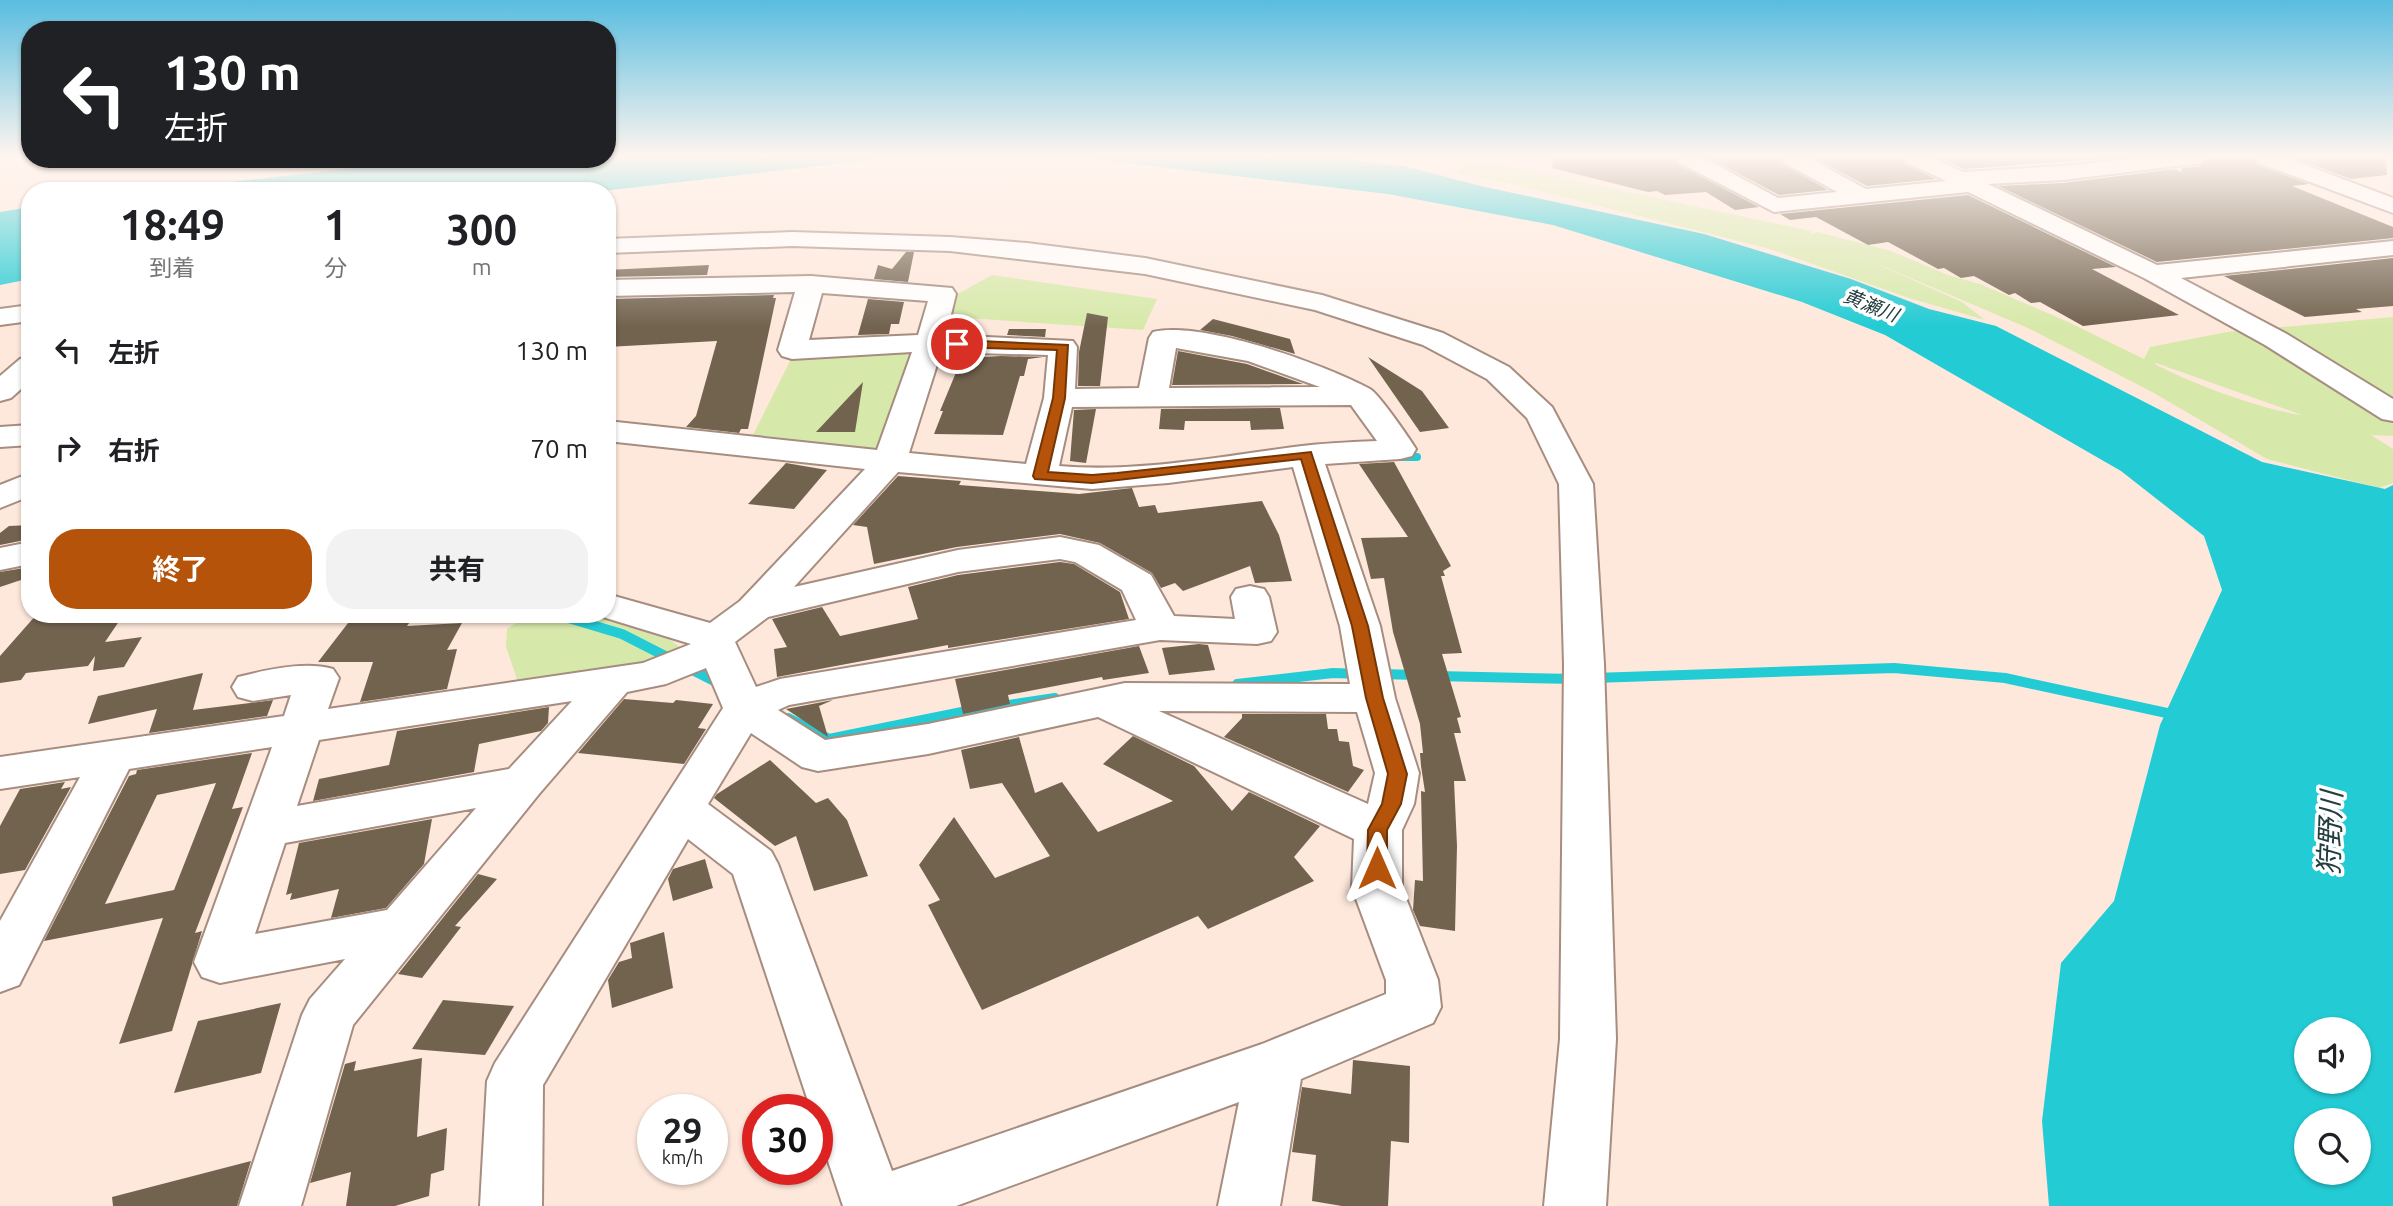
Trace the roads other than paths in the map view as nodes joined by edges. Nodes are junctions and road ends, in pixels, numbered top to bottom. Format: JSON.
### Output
{"nodes":[{"id":1,"x":2032,"y":214,"type":"edge"},
{"id":2,"x":616,"y":246,"type":"edge"},
{"id":3,"x":2393,"y":248,"type":"edge"},
{"id":4,"x":2153,"y":274,"type":"junction"},
{"id":5,"x":811,"y":284,"type":"junction"},
{"id":6,"x":616,"y":288,"type":"edge"},
{"id":7,"x":21,"y":314,"type":"edge"},
{"id":8,"x":0,"y":317,"type":"edge"},
{"id":9,"x":930,"y":343,"type":"junction"},
{"id":10,"x":21,"y":373,"type":"edge"},
{"id":11,"x":0,"y":392,"type":"edge"},
{"id":12,"x":1360,"y":396,"type":"junction"},
{"id":13,"x":1059,"y":398,"type":"junction"},
{"id":14,"x":1152,"y":398,"type":"junction"},
{"id":15,"x":2393,"y":412,"type":"edge"},
{"id":16,"x":616,"y":432,"type":"edge"},
{"id":17,"x":21,"y":436,"type":"edge"},
{"id":18,"x":0,"y":438,"type":"edge"},
{"id":19,"x":1306,"y":455,"type":"junction"},
{"id":20,"x":890,"y":461,"type":"junction"},
{"id":21,"x":1040,"y":476,"type":"junction"},
{"id":22,"x":21,"y":488,"type":"edge"},
{"id":23,"x":0,"y":498,"type":"edge"},
{"id":24,"x":21,"y":555,"type":"edge"},
{"id":25,"x":0,"y":559,"type":"edge"},
{"id":26,"x":1250,"y":597,"type":"dead end"},
{"id":27,"x":616,"y":608,"type":"edge"},
{"id":28,"x":754,"y":609,"type":"junction"},
{"id":29,"x":1160,"y":628,"type":"junction"},
{"id":30,"x":716,"y":643,"type":"junction"},
{"id":31,"x":614,"y":681,"type":"junction"},
{"id":32,"x":253,"y":687,"type":"dead end"},
{"id":33,"x":1374,"y":698,"type":"junction"},
{"id":34,"x":1102,"y":702,"type":"junction"},
{"id":35,"x":744,"y":708,"type":"junction"},
{"id":36,"x":300,"y":728,"type":"junction"},
{"id":37,"x":112,"y":758,"type":"junction"},
{"id":38,"x":0,"y":773,"type":"edge"},
{"id":39,"x":523,"y":783,"type":"junction"},
{"id":40,"x":681,"y":808,"type":"junction"},
{"id":41,"x":265,"y":829,"type":"junction"},
{"id":42,"x":1378,"y":830,"type":"junction"},
{"id":43,"x":402,"y":927,"type":"junction"},
{"id":44,"x":0,"y":970,"type":"edge"},
{"id":45,"x":1275,"y":1064,"type":"junction"},
{"id":46,"x":270,"y":1206,"type":"edge"},
{"id":47,"x":511,"y":1206,"type":"edge"},
{"id":48,"x":875,"y":1206,"type":"edge"},
{"id":49,"x":1249,"y":1206,"type":"edge"},
{"id":50,"x":1575,"y":1206,"type":"edge"}],
"edges":[{"from":1,"to":4,"type":"street"},
{"from":2,"to":50,"type":"street"},
{"from":3,"to":4,"type":"street"},
{"from":4,"to":15,"type":"street"},
{"from":5,"to":6,"type":"street"},
{"from":5,"to":9,"type":"street"},
{"from":5,"to":9,"type":"street"},
{"from":7,"to":8,"type":"street"},
{"from":9,"to":13,"type":"street"},
{"from":9,"to":20,"type":"street"},
{"from":10,"to":11,"type":"street"},
{"from":12,"to":14,"type":"street"},
{"from":12,"to":14,"type":"street"},
{"from":12,"to":19,"type":"street"},
{"from":13,"to":14,"type":"street"},
{"from":13,"to":21,"type":"street"},
{"from":16,"to":20,"type":"street"},
{"from":17,"to":18,"type":"street"},
{"from":19,"to":21,"type":"street"},
{"from":19,"to":33,"type":"street"},
{"from":20,"to":21,"type":"street"},
{"from":20,"to":28,"type":"street"},
{"from":22,"to":23,"type":"street"},
{"from":24,"to":25,"type":"street"},
{"from":26,"to":29,"type":"street"},
{"from":27,"to":30,"type":"street"},
{"from":28,"to":29,"type":"street"},
{"from":28,"to":30,"type":"street"},
{"from":29,"to":35,"type":"street"},
{"from":30,"to":31,"type":"street"},
{"from":30,"to":35,"type":"street"},
{"from":31,"to":36,"type":"street"},
{"from":31,"to":39,"type":"street"},
{"from":32,"to":36,"type":"street"},
{"from":33,"to":34,"type":"street"},
{"from":33,"to":42,"type":"street"},
{"from":34,"to":35,"type":"street"},
{"from":34,"to":42,"type":"street"},
{"from":35,"to":40,"type":"street"},
{"from":36,"to":37,"type":"street"},
{"from":36,"to":41,"type":"street"},
{"from":37,"to":38,"type":"street"},
{"from":37,"to":44,"type":"street"},
{"from":39,"to":41,"type":"street"},
{"from":39,"to":43,"type":"street"},
{"from":40,"to":47,"type":"street"},
{"from":40,"to":48,"type":"street"},
{"from":41,"to":43,"type":"street"},
{"from":42,"to":45,"type":"street"},
{"from":43,"to":46,"type":"street"},
{"from":45,"to":48,"type":"street"},
{"from":45,"to":49,"type":"street"}]}
